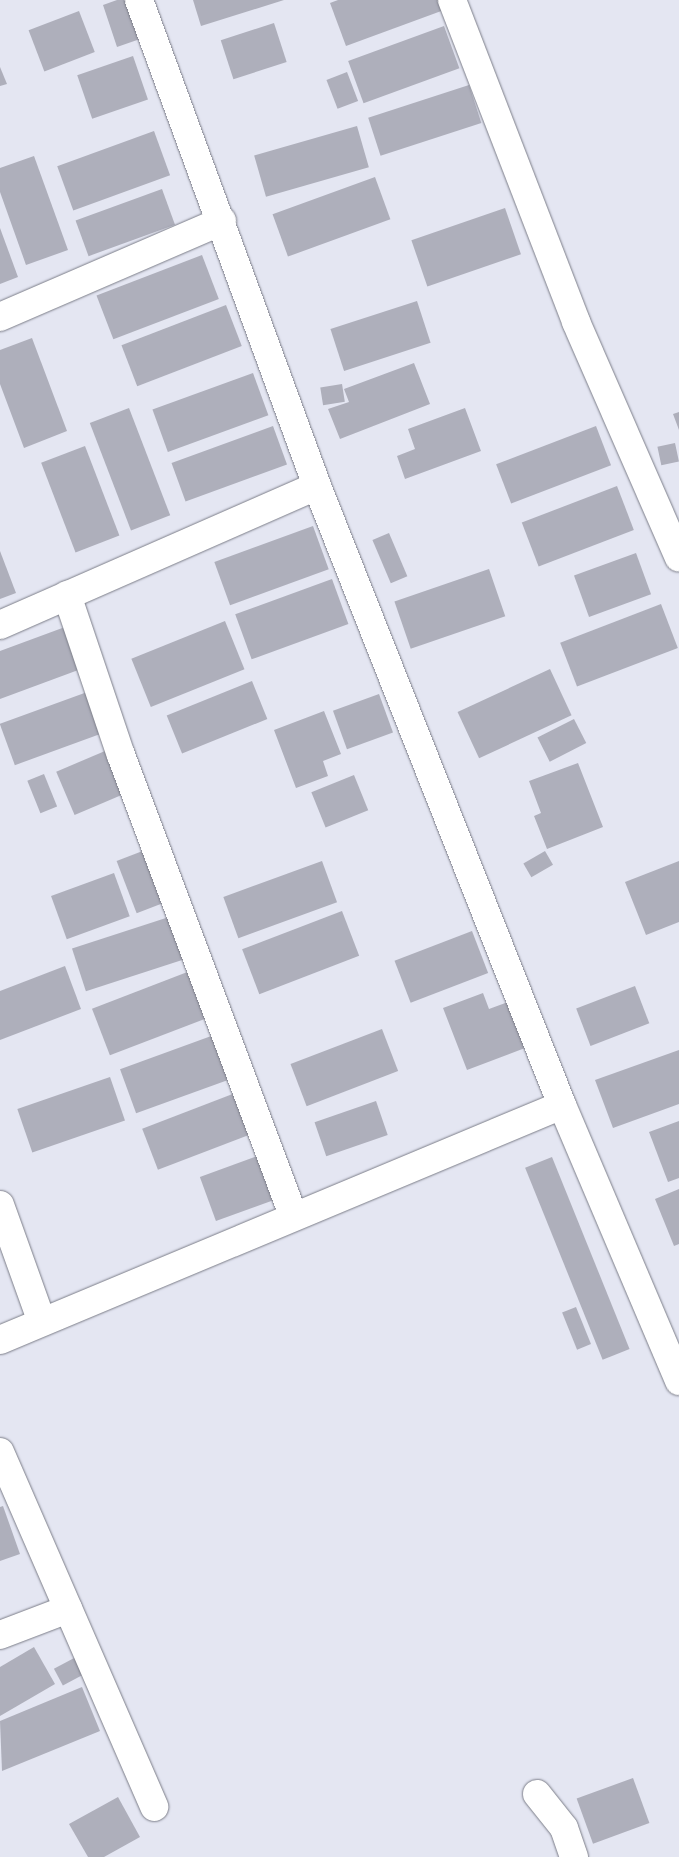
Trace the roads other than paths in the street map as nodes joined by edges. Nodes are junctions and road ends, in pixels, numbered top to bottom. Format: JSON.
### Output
{"nodes":[{"id":1,"x":139,"y":0,"type":"edge"},
{"id":2,"x":452,"y":0,"type":"edge"},
{"id":3,"x":222,"y":221,"type":"junction"},
{"id":4,"x":0,"y":317,"type":"edge"},
{"id":5,"x":317,"y":486,"type":"junction"},
{"id":6,"x":679,"y":558,"type":"edge"},
{"id":7,"x":68,"y":595,"type":"junction"},
{"id":8,"x":0,"y":625,"type":"edge"},
{"id":9,"x":562,"y":1105,"type":"junction"},
{"id":10,"x":0,"y":1205,"type":"edge"},
{"id":11,"x":293,"y":1215,"type":"junction"},
{"id":12,"x":42,"y":1322,"type":"junction"},
{"id":13,"x":0,"y":1340,"type":"edge"},
{"id":14,"x":679,"y":1381,"type":"edge"},
{"id":15,"x":0,"y":1452,"type":"edge"},
{"id":16,"x":68,"y":1609,"type":"junction"},
{"id":17,"x":0,"y":1635,"type":"edge"},
{"id":18,"x":537,"y":1794,"type":"dead end"},
{"id":19,"x":154,"y":1807,"type":"dead end"},
{"id":20,"x":574,"y":1857,"type":"edge"}],
"edges":[{"from":1,"to":3,"type":"street"},
{"from":2,"to":6,"type":"street"},
{"from":3,"to":4,"type":"street"},
{"from":3,"to":5,"type":"street"},
{"from":5,"to":7,"type":"street"},
{"from":5,"to":9,"type":"street"},
{"from":7,"to":8,"type":"street"},
{"from":7,"to":11,"type":"street"},
{"from":9,"to":11,"type":"street"},
{"from":9,"to":14,"type":"street"},
{"from":10,"to":12,"type":"street"},
{"from":11,"to":12,"type":"street"},
{"from":12,"to":13,"type":"street"},
{"from":15,"to":16,"type":"street"},
{"from":16,"to":17,"type":"street"},
{"from":16,"to":19,"type":"street"},
{"from":18,"to":20,"type":"street"}]}
